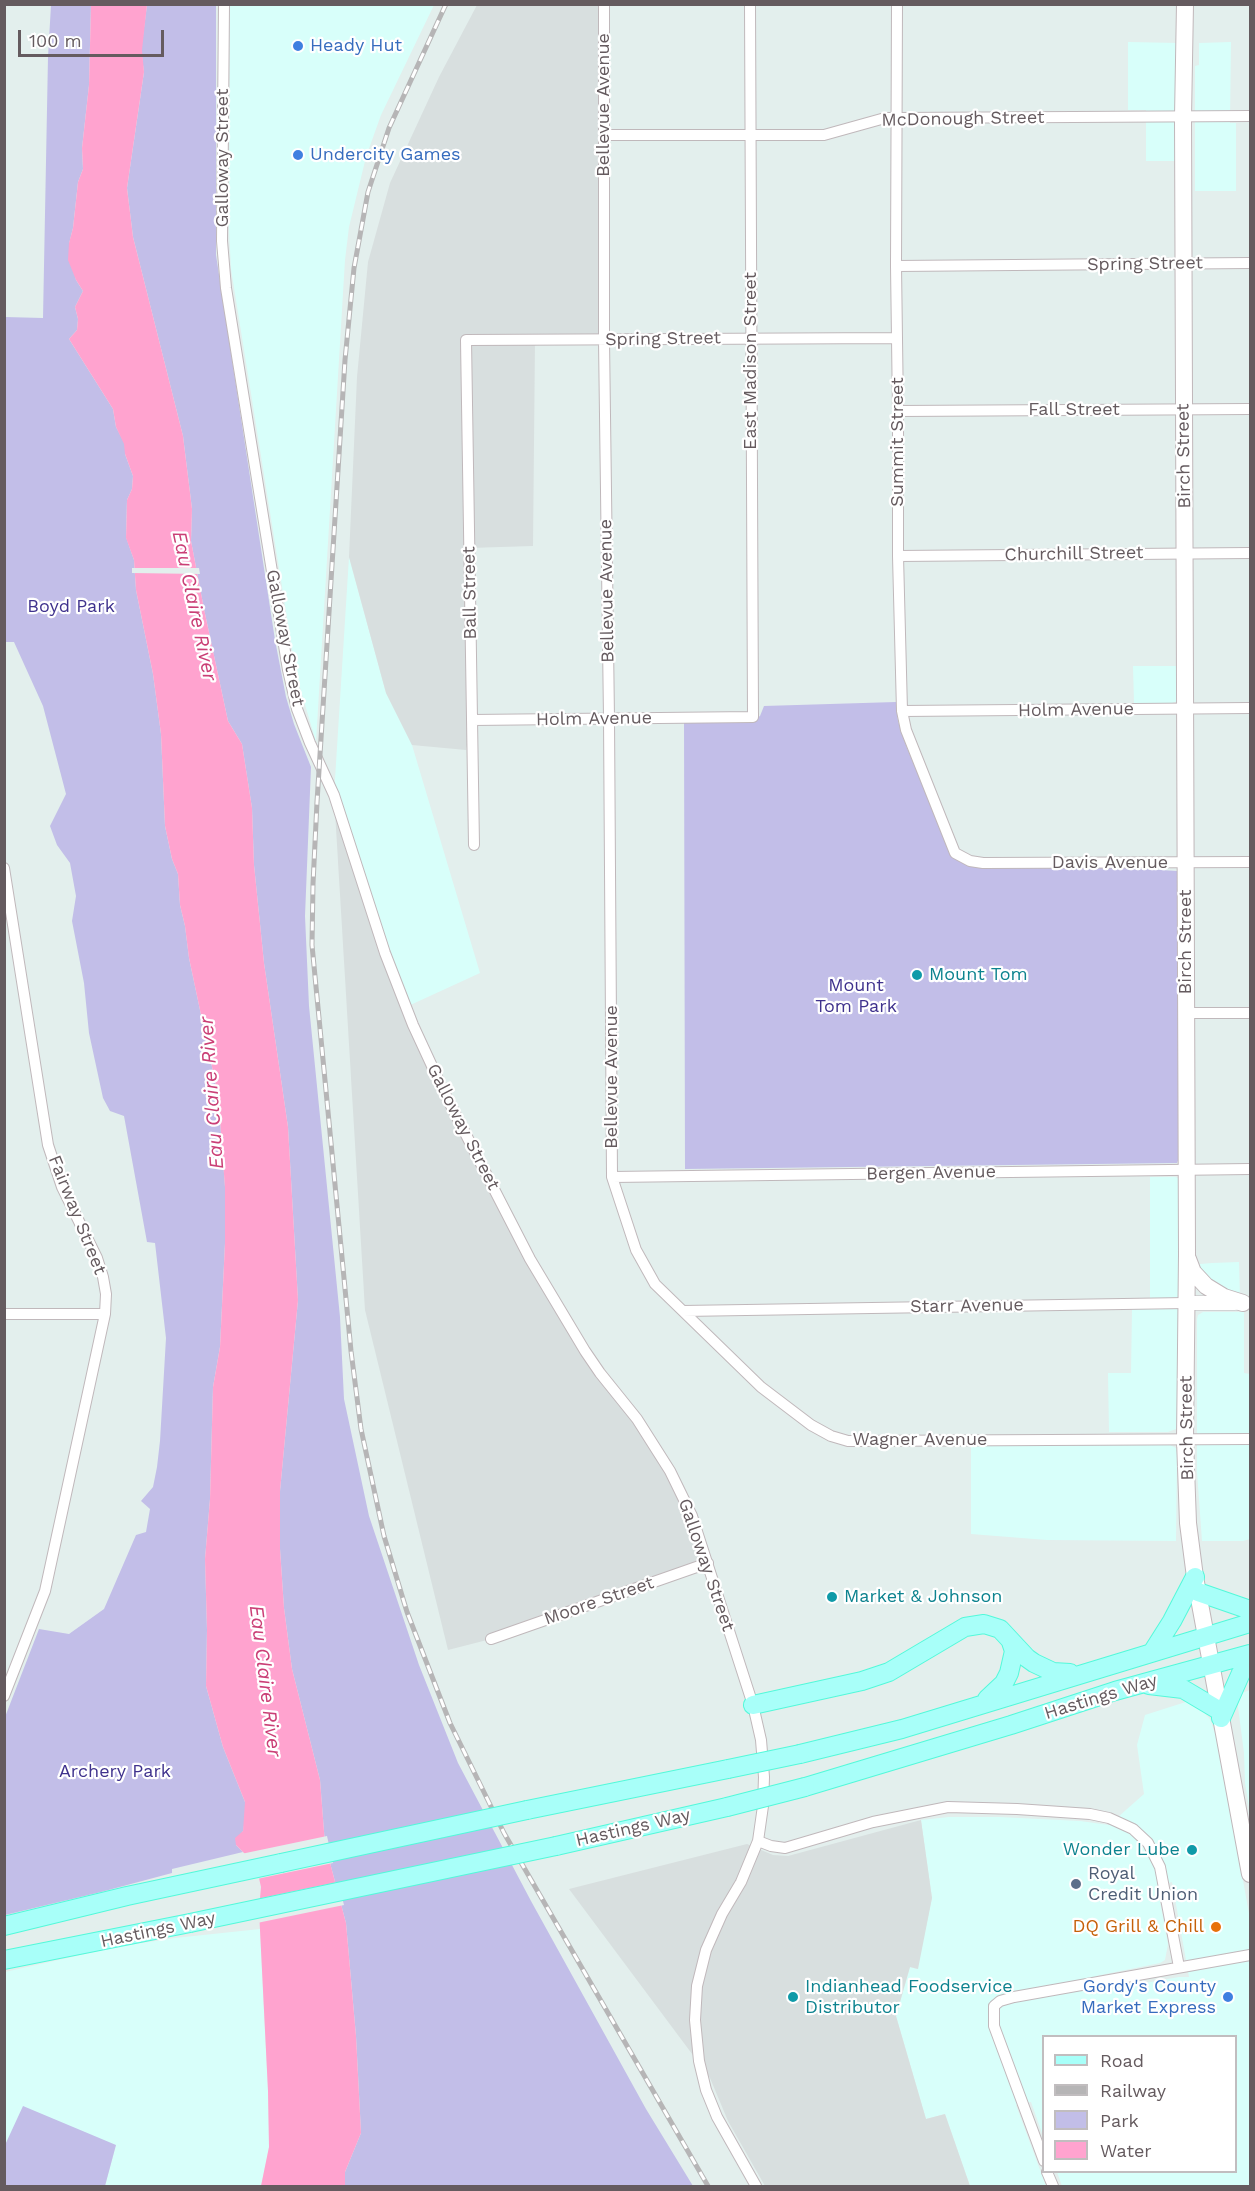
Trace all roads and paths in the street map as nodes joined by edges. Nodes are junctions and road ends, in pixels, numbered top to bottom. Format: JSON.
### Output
{"nodes":[{"id":1,"x":224,"y":4,"type":"edge"},
{"id":2,"x":604,"y":4,"type":"edge"},
{"id":3,"x":750,"y":4,"type":"edge"},
{"id":4,"x":897,"y":4,"type":"edge"},
{"id":5,"x":1185,"y":4,"type":"edge"},
{"id":6,"x":1251,"y":116,"type":"edge"},
{"id":7,"x":1183,"y":117,"type":"junction"},
{"id":8,"x":897,"y":118,"type":"junction"},
{"id":9,"x":604,"y":135,"type":"junction"},
{"id":10,"x":749,"y":136,"type":"junction"},
{"id":11,"x":1184,"y":263,"type":"junction"},
{"id":12,"x":1251,"y":263,"type":"edge"},
{"id":13,"x":896,"y":266,"type":"junction"},
{"id":14,"x":751,"y":338,"type":"junction"},
{"id":15,"x":897,"y":338,"type":"junction"},
{"id":16,"x":466,"y":340,"type":"joint"},
{"id":17,"x":604,"y":340,"type":"junction"},
{"id":18,"x":1251,"y":409,"type":"edge"},
{"id":19,"x":1184,"y":410,"type":"junction"},
{"id":20,"x":898,"y":411,"type":"junction"},
{"id":21,"x":1185,"y":552,"type":"junction"},
{"id":22,"x":1251,"y":553,"type":"edge"},
{"id":23,"x":898,"y":556,"type":"junction"},
{"id":24,"x":1186,"y":708,"type":"junction"},
{"id":25,"x":1251,"y":708,"type":"edge"},
{"id":26,"x":902,"y":711,"type":"junction"},
{"id":27,"x":753,"y":717,"type":"joint"},
{"id":28,"x":609,"y":718,"type":"junction"},
{"id":29,"x":472,"y":720,"type":"junction"},
{"id":30,"x":474,"y":845,"type":"dead end"},
{"id":31,"x":970,"y":861,"type":"joint"},
{"id":32,"x":1186,"y":862,"type":"junction"},
{"id":33,"x":1251,"y":862,"type":"edge"},
{"id":34,"x":4,"y":868,"type":"edge"},
{"id":35,"x":1186,"y":1013,"type":"junction"},
{"id":36,"x":1251,"y":1013,"type":"edge"},
{"id":37,"x":1186,"y":1169,"type":"junction"},
{"id":38,"x":1251,"y":1169,"type":"edge"},
{"id":39,"x":612,"y":1177,"type":"junction"},
{"id":40,"x":1187,"y":1254,"type":"junction"},
{"id":41,"x":1186,"y":1303,"type":"junction"},
{"id":42,"x":1247,"y":1303,"type":"edge"},
{"id":43,"x":682,"y":1311,"type":"junction"},
{"id":44,"x":4,"y":1314,"type":"edge"},
{"id":45,"x":105,"y":1314,"type":"junction"},
{"id":46,"x":1251,"y":1439,"type":"edge"},
{"id":47,"x":1185,"y":1440,"type":"junction"},
{"id":48,"x":708,"y":1563,"type":"junction"},
{"id":49,"x":1196,"y":1584,"type":"junction"},
{"id":50,"x":1251,"y":1610,"type":"edge"},
{"id":51,"x":1251,"y":1623,"type":"edge"},
{"id":52,"x":1206,"y":1636,"type":"junction"},
{"id":53,"x":491,"y":1639,"type":"dead end"},
{"id":54,"x":1011,"y":1642,"type":"junction"},
{"id":55,"x":1153,"y":1651,"type":"junction"},
{"id":56,"x":1251,"y":1654,"type":"edge"},
{"id":57,"x":1251,"y":1660,"type":"edge"},
{"id":58,"x":1211,"y":1664,"type":"junction"},
{"id":59,"x":1082,"y":1673,"type":"junction"},
{"id":60,"x":1141,"y":1684,"type":"junction"},
{"id":61,"x":4,"y":1696,"type":"edge"},
{"id":62,"x":984,"y":1702,"type":"junction"},
{"id":63,"x":753,"y":1705,"type":"junction"},
{"id":64,"x":1221,"y":1714,"type":"junction"},
{"id":65,"x":758,"y":1841,"type":"junction"},
{"id":66,"x":1251,"y":1874,"type":"edge"},
{"id":67,"x":4,"y":1926,"type":"edge"},
{"id":68,"x":1251,"y":1955,"type":"edge"},
{"id":69,"x":4,"y":1960,"type":"edge"},
{"id":70,"x":1179,"y":1967,"type":"junction"},
{"id":71,"x":1042,"y":2156,"type":"edge"},
{"id":72,"x":1047,"y":2173,"type":"edge"},
{"id":73,"x":756,"y":2187,"type":"edge"},
{"id":74,"x":1053,"y":2187,"type":"edge"}],
"edges":[{"from":1,"to":48,"type":"street","name":"Galloway Street"},
{"from":2,"to":9,"type":"street","name":"Bellevue Avenue"},
{"from":3,"to":10,"type":"street","name":"East Madison Street"},
{"from":4,"to":8,"type":"street","name":"Summit Street"},
{"from":5,"to":7,"type":"main road","name":"Birch Street"},
{"from":6,"to":7,"type":"street","name":"McDonough Street"},
{"from":7,"to":8,"type":"street","name":"McDonough Street"},
{"from":7,"to":11,"type":"main road","name":"Birch Street"},
{"from":8,"to":10,"type":"street","name":"McDonough Street"},
{"from":8,"to":13,"type":"street","name":"Summit Street"},
{"from":9,"to":10,"type":"street","name":"McDonough Street"},
{"from":9,"to":17,"type":"street","name":"Bellevue Avenue"},
{"from":10,"to":14,"type":"street","name":"East Madison Street"},
{"from":11,"to":12,"type":"street","name":"Spring Street"},
{"from":11,"to":13,"type":"street","name":"Spring Street"},
{"from":11,"to":19,"type":"main road","name":"Birch Street"},
{"from":13,"to":15,"type":"street","name":"Summit Street"},
{"from":14,"to":15,"type":"street","name":"Spring Street"},
{"from":14,"to":17,"type":"street","name":"Spring Street"},
{"from":14,"to":27,"type":"street","name":"East Madison Street"},
{"from":15,"to":20,"type":"street","name":"Summit Street"},
{"from":16,"to":17,"type":"street","name":"Spring Street"},
{"from":16,"to":29,"type":"street","name":"Ball Street"},
{"from":17,"to":28,"type":"street","name":"Bellevue Avenue"},
{"from":18,"to":19,"type":"street","name":"Fall Street"},
{"from":19,"to":20,"type":"street","name":"Fall Street"},
{"from":19,"to":21,"type":"main road","name":"Birch Street"},
{"from":20,"to":23,"type":"street","name":"Summit Street"},
{"from":21,"to":22,"type":"street","name":"Churchill Street"},
{"from":21,"to":23,"type":"street","name":"Churchill Street"},
{"from":21,"to":24,"type":"main road","name":"Birch Street"},
{"from":23,"to":26,"type":"street","name":"Summit Street"},
{"from":24,"to":25,"type":"street","name":"Holm Avenue"},
{"from":24,"to":26,"type":"street","name":"Holm Avenue"},
{"from":24,"to":32,"type":"main road","name":"Birch Street"},
{"from":26,"to":31,"type":"street","name":"Summit Street"},
{"from":27,"to":28,"type":"street","name":"Holm Avenue"},
{"from":28,"to":29,"type":"street","name":"Holm Avenue"},
{"from":28,"to":39,"type":"street","name":"Bellevue Avenue"},
{"from":29,"to":30,"type":"street","name":"Ball Street"},
{"from":31,"to":32,"type":"street","name":"Davis Avenue"},
{"from":32,"to":33,"type":"street","name":"Davis Avenue"},
{"from":32,"to":35,"type":"main road","name":"Birch Street"},
{"from":34,"to":45,"type":"street","name":"Fairway Street"},
{"from":35,"to":36,"type":"street"},
{"from":35,"to":37,"type":"main road","name":"Birch Street"},
{"from":37,"to":38,"type":"street","name":"Bergen Avenue"},
{"from":37,"to":39,"type":"street","name":"Bergen Avenue"},
{"from":37,"to":40,"type":"main road","name":"Birch Street"},
{"from":39,"to":43,"type":"street","name":"Wagner Avenue"},
{"from":40,"to":41,"type":"main road","name":"Birch Street"},
{"from":40,"to":42,"type":"main road"},
{"from":41,"to":42,"type":"street","name":"Starr Avenue"},
{"from":41,"to":43,"type":"street","name":"Starr Avenue"},
{"from":41,"to":47,"type":"main road","name":"Birch Street"},
{"from":43,"to":47,"type":"street","name":"Wagner Avenue"},
{"from":44,"to":45,"type":"street"},
{"from":45,"to":61,"type":"street","name":"Fairway Street"},
{"from":46,"to":47,"type":"street","name":"Wagner Avenue"},
{"from":47,"to":49,"type":"main road","name":"Birch Street"},
{"from":48,"to":53,"type":"street","name":"Moore Street"},
{"from":48,"to":63,"type":"street","name":"Galloway Street"},
{"from":49,"to":50,"type":"main road"},
{"from":49,"to":52,"type":"main road","name":"Birch Street"},
{"from":49,"to":55,"type":"main road"},
{"from":51,"to":52,"type":"main road","name":"Hastings Way"},
{"from":52,"to":55,"type":"main road","name":"Hastings Way"},
{"from":52,"to":58,"type":"main road","name":"Birch Street"},
{"from":54,"to":59,"type":"main road"},
{"from":54,"to":62,"type":"main road"},
{"from":54,"to":63,"type":"main road"},
{"from":55,"to":59,"type":"main road","name":"Hastings Way"},
{"from":56,"to":58,"type":"main road","name":"Hastings Way"},
{"from":57,"to":64,"type":"main road"},
{"from":58,"to":60,"type":"main road","name":"Hastings Way"},
{"from":58,"to":64,"type":"main road","name":"Birch Street"},
{"from":59,"to":62,"type":"main road","name":"Hastings Way"},
{"from":60,"to":64,"type":"main road"},
{"from":60,"to":69,"type":"main road","name":"Hastings Way","bridge":true},
{"from":62,"to":67,"type":"main road","name":"Hastings Way","bridge":true},
{"from":63,"to":65,"type":"street","name":"Galloway Street"},
{"from":64,"to":66,"type":"main road","name":"Birch Street"},
{"from":65,"to":70,"type":"street"},
{"from":65,"to":73,"type":"street","name":"Galloway Street"},
{"from":68,"to":70,"type":"street"},
{"from":70,"to":71,"type":"street"},
{"from":72,"to":74,"type":"street"}]}
